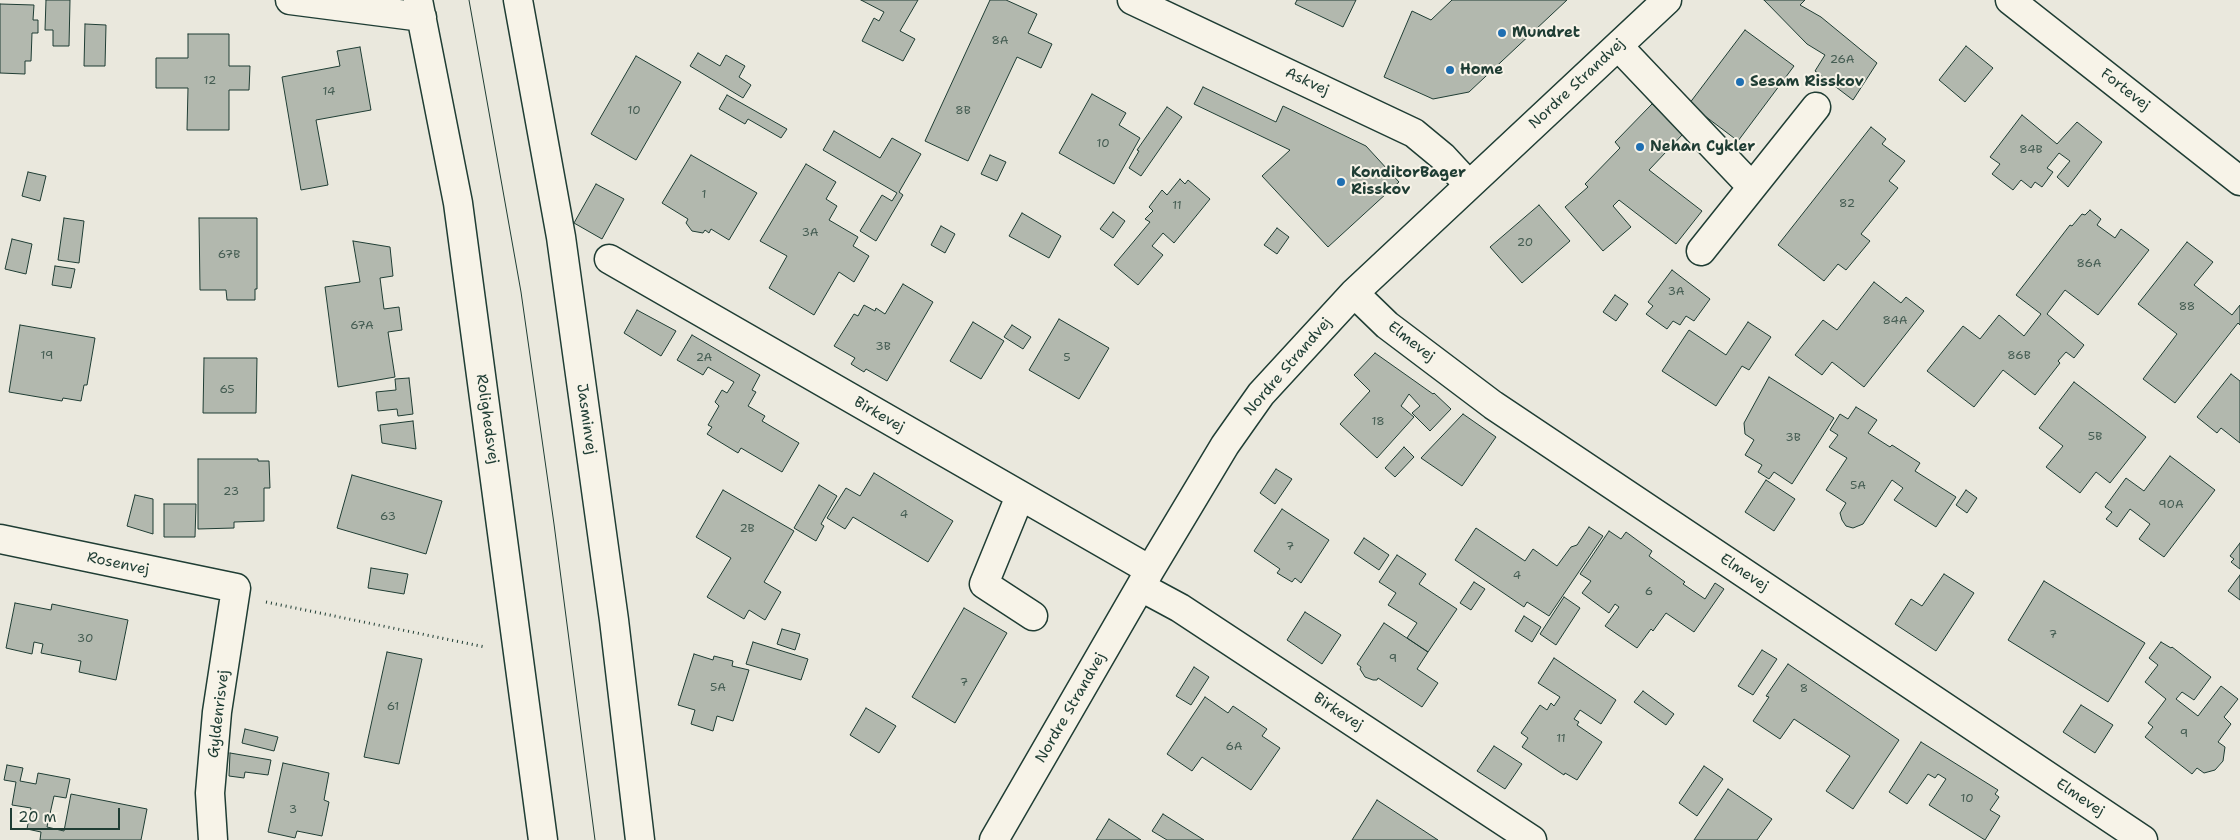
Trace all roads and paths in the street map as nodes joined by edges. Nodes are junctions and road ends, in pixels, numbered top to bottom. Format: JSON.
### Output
{"nodes":[{"id":1,"x":290,"y":0,"type":"edge"},
{"id":2,"x":518,"y":0,"type":"edge"},
{"id":3,"x":1132,"y":0,"type":"edge"},
{"id":4,"x":1667,"y":0,"type":"edge"},
{"id":5,"x":2010,"y":0,"type":"edge"},
{"id":6,"x":420,"y":9,"type":"edge"},
{"id":7,"x":1618,"y":46,"type":"junction"},
{"id":8,"x":1816,"y":108,"type":"dead end"},
{"id":9,"x":2240,"y":181,"type":"edge"},
{"id":10,"x":1468,"y":184,"type":"junction"},
{"id":11,"x":1752,"y":187,"type":"junction"},
{"id":12,"x":1701,"y":251,"type":"dead end"},
{"id":13,"x":609,"y":259,"type":"dead end"},
{"id":14,"x":1354,"y":293,"type":"junction"},
{"id":15,"x":1020,"y":496,"type":"junction"},
{"id":16,"x":0,"y":539,"type":"edge"},
{"id":17,"x":1146,"y":579,"type":"junction"},
{"id":18,"x":236,"y":588,"type":"junction"},
{"id":19,"x":1033,"y":616,"type":"dead end"},
{"id":20,"x":518,"y":653,"type":"junction"},
{"id":21,"x":212,"y":840,"type":"edge"},
{"id":22,"x":543,"y":840,"type":"edge"},
{"id":23,"x":640,"y":840,"type":"edge"},
{"id":24,"x":994,"y":840,"type":"edge"},
{"id":25,"x":1532,"y":840,"type":"edge"},
{"id":26,"x":2143,"y":840,"type":"edge"}],
"edges":[{"from":1,"to":6,"type":"street"},
{"from":2,"to":23,"type":"street","name":"Jasminvej"},
{"from":3,"to":10,"type":"street","name":"Askvej"},
{"from":4,"to":7,"type":"street","name":"Nordre Strandvej"},
{"from":5,"to":9,"type":"street","name":"Fortevej"},
{"from":6,"to":20,"type":"street","name":"Rolighedsvej"},
{"from":7,"to":10,"type":"street","name":"Nordre Strandvej"},
{"from":7,"to":11,"type":"street"},
{"from":8,"to":11,"type":"street"},
{"from":10,"to":14,"type":"street","name":"Nordre Strandvej"},
{"from":11,"to":12,"type":"street"},
{"from":13,"to":15,"type":"street","name":"Birkevej"},
{"from":14,"to":17,"type":"street","name":"Nordre Strandvej"},
{"from":14,"to":26,"type":"street","name":"Elmevej"},
{"from":15,"to":17,"type":"street","name":"Birkevej"},
{"from":15,"to":19,"type":"street"},
{"from":16,"to":18,"type":"street","name":"Rosenvej"},
{"from":17,"to":24,"type":"street","name":"Nordre Strandvej"},
{"from":17,"to":25,"type":"street","name":"Birkevej"},
{"from":18,"to":20,"type":"path"},
{"from":18,"to":21,"type":"street","name":"Gyldenrisvej"},
{"from":20,"to":22,"type":"street","name":"Rolighedsvej"}]}
